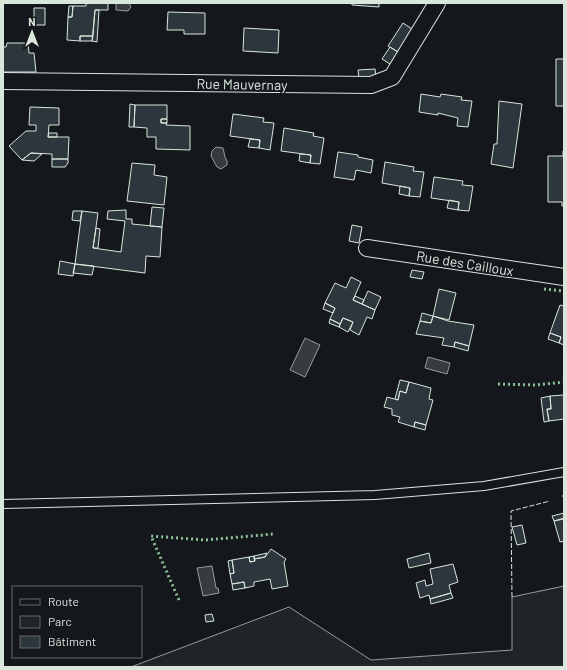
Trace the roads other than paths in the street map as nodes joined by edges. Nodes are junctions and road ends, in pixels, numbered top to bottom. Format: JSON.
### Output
{"nodes":[{"id":1,"x":437,"y":3,"type":"edge"},
{"id":2,"x":3,"y":81,"type":"edge"},
{"id":3,"x":367,"y":248,"type":"dead end"},
{"id":4,"x":564,"y":277,"type":"edge"},
{"id":5,"x":564,"y":472,"type":"edge"},
{"id":6,"x":3,"y":504,"type":"edge"}],
"edges":[{"from":1,"to":2,"type":"street","name":"Rue Mauvernay"},
{"from":3,"to":4,"type":"street","name":"Rue des Cailloux"},
{"from":5,"to":6,"type":"lane"}]}
